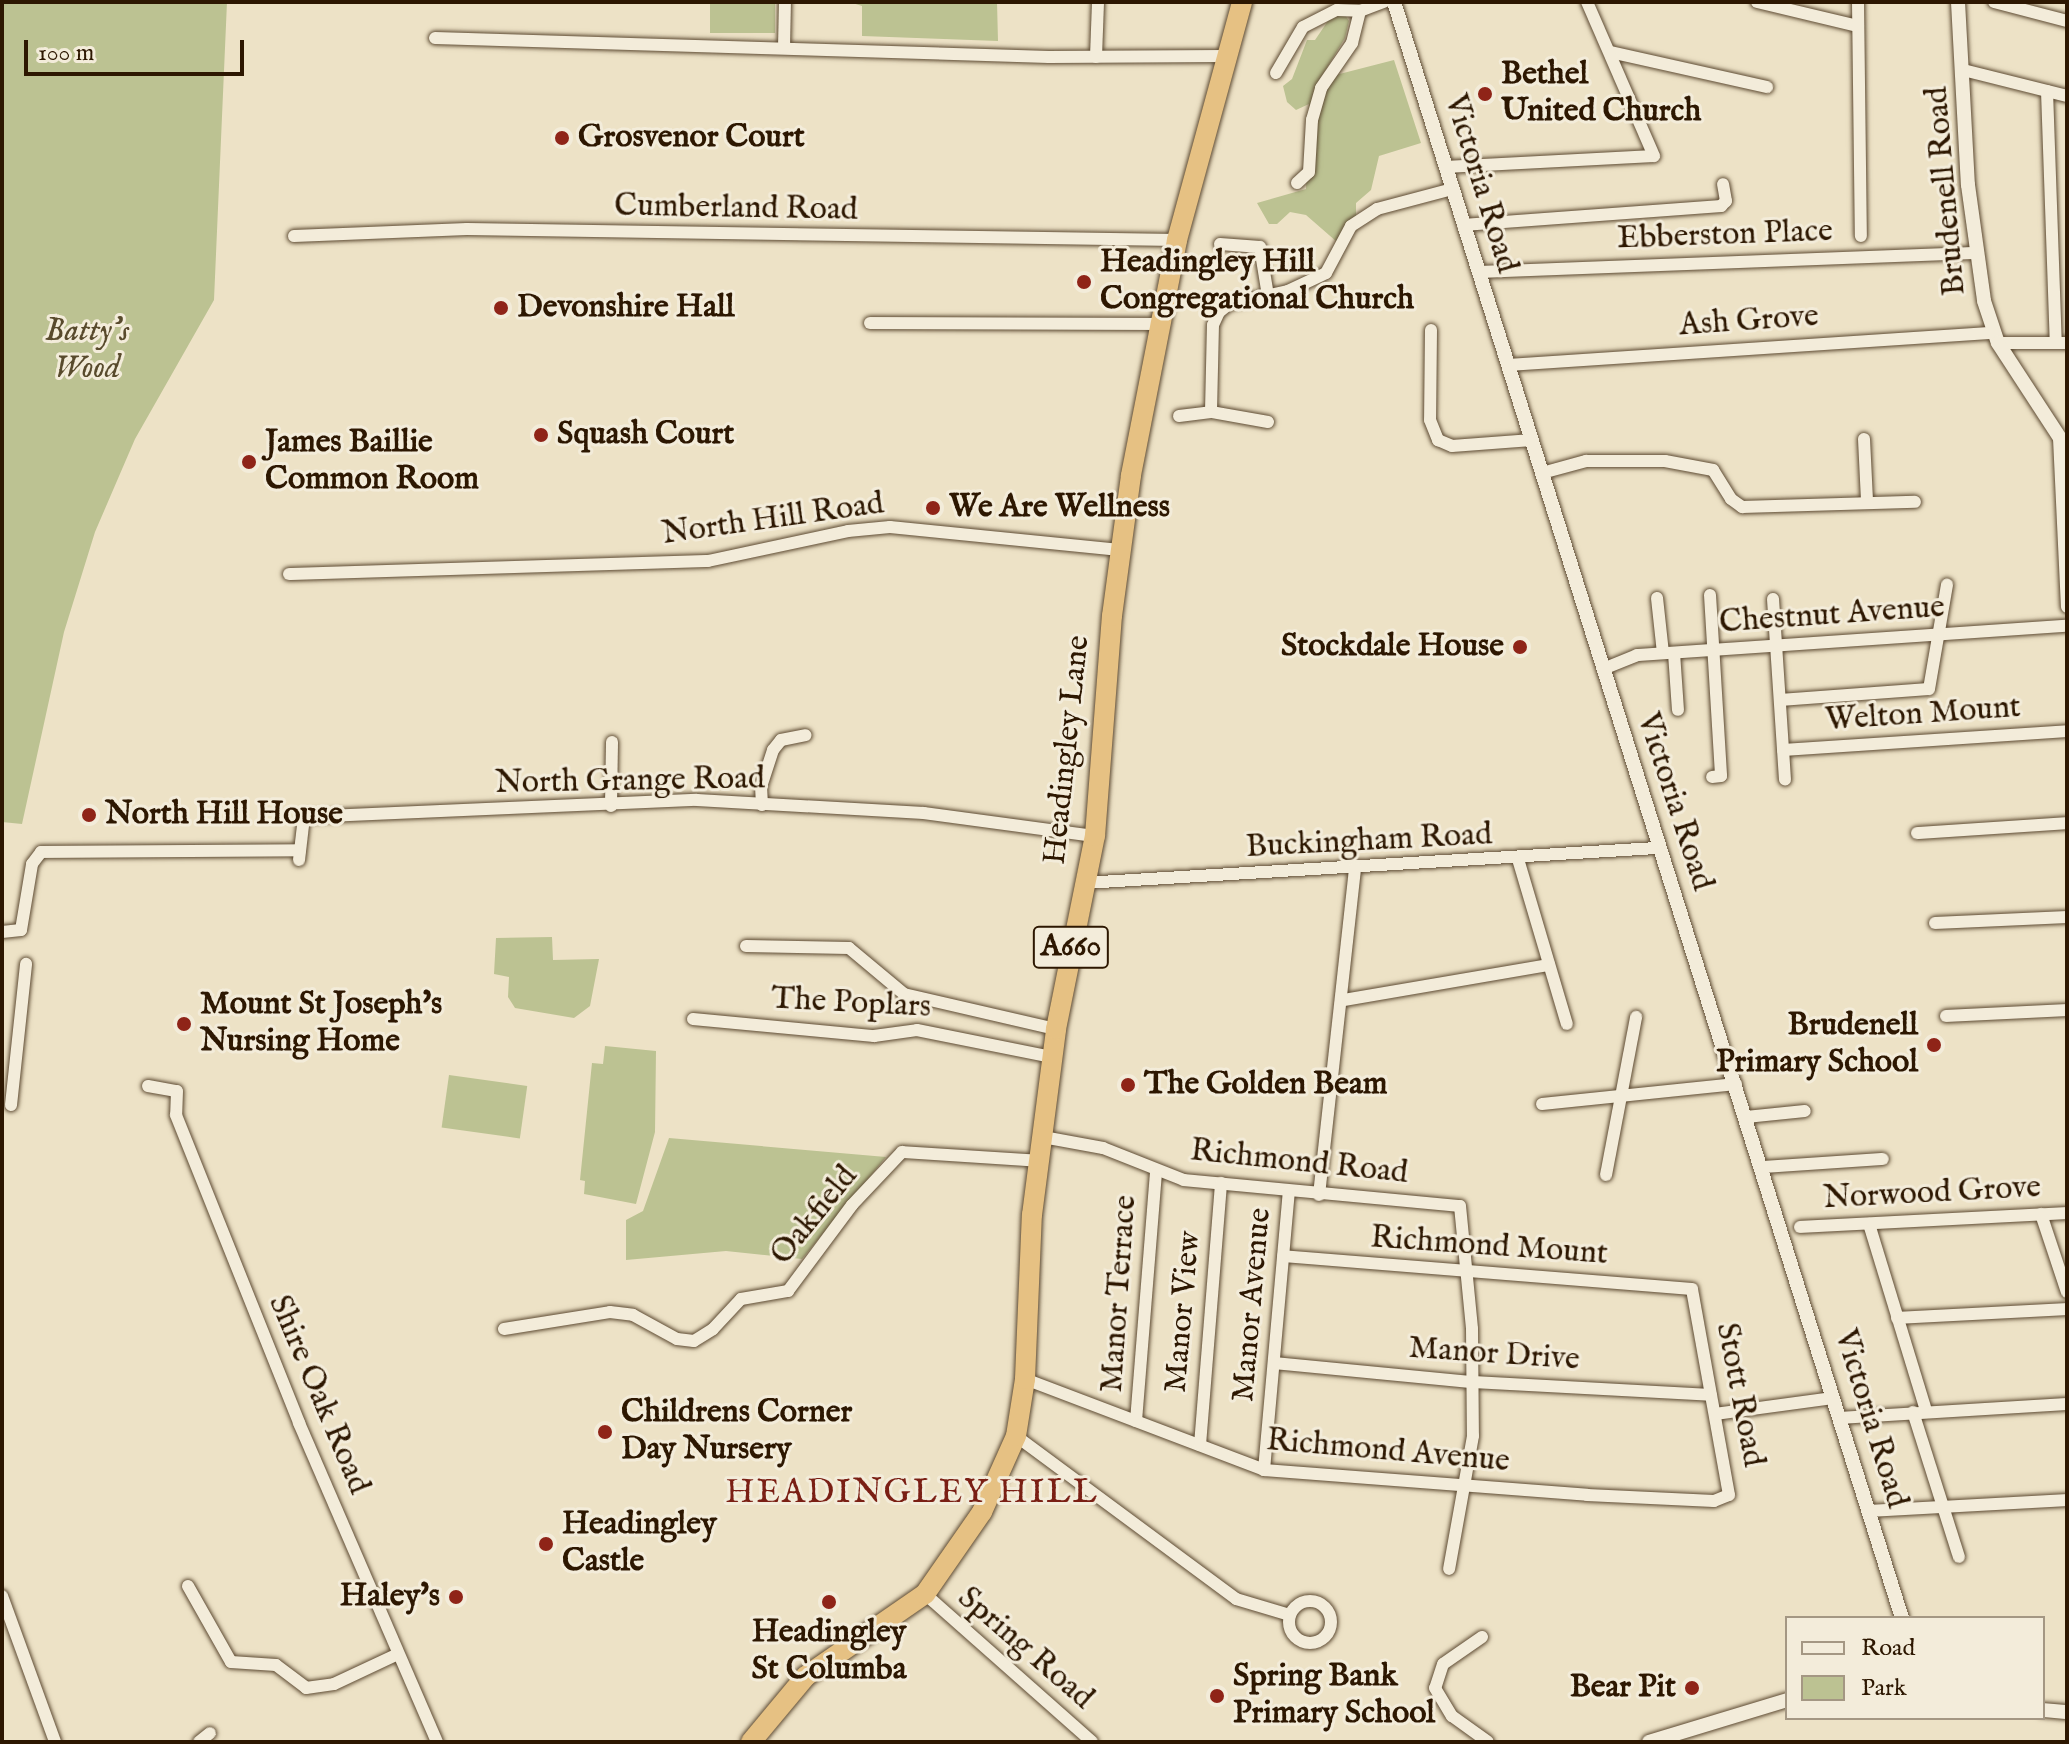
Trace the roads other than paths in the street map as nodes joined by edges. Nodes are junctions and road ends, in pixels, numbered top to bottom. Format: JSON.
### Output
{"nodes":[{"id":1,"x":785,"y":2,"type":"edge"},
{"id":2,"x":1098,"y":2,"type":"edge"},
{"id":3,"x":1242,"y":2,"type":"edge"},
{"id":4,"x":1384,"y":2,"type":"edge"},
{"id":5,"x":1394,"y":2,"type":"edge"},
{"id":6,"x":1587,"y":2,"type":"edge"},
{"id":7,"x":1757,"y":2,"type":"edge"},
{"id":8,"x":1858,"y":2,"type":"edge"},
{"id":9,"x":1958,"y":2,"type":"edge"},
{"id":10,"x":1994,"y":2,"type":"edge"},
{"id":11,"x":1360,"y":11,"type":"junction"},
{"id":12,"x":2067,"y":21,"type":"edge"},
{"id":13,"x":1858,"y":26,"type":"junction"},
{"id":14,"x":435,"y":38,"type":"dead end"},
{"id":15,"x":784,"y":48,"type":"junction"},
{"id":16,"x":1610,"y":52,"type":"junction"},
{"id":17,"x":1225,"y":56,"type":"junction"},
{"id":18,"x":1096,"y":57,"type":"junction"},
{"id":19,"x":1963,"y":70,"type":"junction"},
{"id":20,"x":1276,"y":73,"type":"dead end"},
{"id":21,"x":1767,"y":87,"type":"dead end"},
{"id":22,"x":2047,"y":91,"type":"junction"},
{"id":23,"x":2067,"y":96,"type":"edge"},
{"id":24,"x":1445,"y":167,"type":"junction"},
{"id":25,"x":1297,"y":183,"type":"dead end"},
{"id":26,"x":1723,"y":184,"type":"dead end"},
{"id":27,"x":1452,"y":189,"type":"junction"},
{"id":28,"x":1463,"y":225,"type":"junction"},
{"id":29,"x":294,"y":236,"type":"dead end"},
{"id":30,"x":1861,"y":236,"type":"dead end"},
{"id":31,"x":1177,"y":240,"type":"junction"},
{"id":32,"x":1220,"y":244,"type":"dead end"},
{"id":33,"x":1974,"y":253,"type":"junction"},
{"id":34,"x":1478,"y":272,"type":"junction"},
{"id":35,"x":1268,"y":296,"type":"junction"},
{"id":36,"x":870,"y":323,"type":"dead end"},
{"id":37,"x":1158,"y":324,"type":"junction"},
{"id":38,"x":1431,"y":330,"type":"dead end"},
{"id":39,"x":1996,"y":338,"type":"junction"},
{"id":40,"x":2062,"y":343,"type":"edge"},
{"id":41,"x":1508,"y":365,"type":"junction"},
{"id":42,"x":1211,"y":412,"type":"junction"},
{"id":43,"x":1179,"y":416,"type":"dead end"},
{"id":44,"x":1268,"y":422,"type":"dead end"},
{"id":45,"x":1864,"y":439,"type":"dead end"},
{"id":46,"x":1532,"y":440,"type":"junction"},
{"id":47,"x":2063,"y":444,"type":"edge"},
{"id":48,"x":1542,"y":473,"type":"junction"},
{"id":49,"x":1867,"y":501,"type":"junction"},
{"id":50,"x":1915,"y":502,"type":"dead end"},
{"id":51,"x":1120,"y":550,"type":"junction"},
{"id":52,"x":289,"y":574,"type":"dead end"},
{"id":53,"x":1947,"y":585,"type":"dead end"},
{"id":54,"x":1710,"y":595,"type":"dead end"},
{"id":55,"x":1657,"y":598,"type":"dead end"},
{"id":56,"x":1773,"y":599,"type":"dead end"},
{"id":57,"x":2067,"y":607,"type":"edge"},
{"id":58,"x":2067,"y":626,"type":"edge"},
{"id":59,"x":1938,"y":635,"type":"junction"},
{"id":60,"x":1776,"y":646,"type":"junction"},
{"id":61,"x":1712,"y":650,"type":"junction"},
{"id":62,"x":1668,"y":653,"type":"junction"},
{"id":63,"x":1603,"y":669,"type":"junction"},
{"id":64,"x":1780,"y":700,"type":"junction"},
{"id":65,"x":1678,"y":710,"type":"dead end"},
{"id":66,"x":2067,"y":731,"type":"edge"},
{"id":67,"x":806,"y":735,"type":"dead end"},
{"id":68,"x":612,"y":742,"type":"dead end"},
{"id":69,"x":1783,"y":750,"type":"junction"},
{"id":70,"x":1712,"y":777,"type":"dead end"},
{"id":71,"x":1785,"y":780,"type":"dead end"},
{"id":72,"x":762,"y":805,"type":"junction"},
{"id":73,"x":611,"y":806,"type":"junction"},
{"id":74,"x":2067,"y":823,"type":"edge"},
{"id":75,"x":1917,"y":833,"type":"dead end"},
{"id":76,"x":1095,"y":836,"type":"junction"},
{"id":77,"x":1657,"y":848,"type":"junction"},
{"id":78,"x":1518,"y":859,"type":"junction"},
{"id":79,"x":1355,"y":868,"type":"junction"},
{"id":80,"x":1084,"y":883,"type":"junction"},
{"id":81,"x":2067,"y":917,"type":"edge"},
{"id":82,"x":1935,"y":923,"type":"dead end"},
{"id":83,"x":2,"y":932,"type":"edge"},
{"id":84,"x":746,"y":946,"type":"dead end"},
{"id":85,"x":26,"y":964,"type":"dead end"},
{"id":86,"x":1549,"y":965,"type":"junction"},
{"id":87,"x":1344,"y":1000,"type":"junction"},
{"id":88,"x":2067,"y":1010,"type":"edge"},
{"id":89,"x":1946,"y":1016,"type":"dead end"},
{"id":90,"x":1636,"y":1017,"type":"dead end"},
{"id":91,"x":693,"y":1019,"type":"dead end"},
{"id":92,"x":1567,"y":1024,"type":"dead end"},
{"id":93,"x":1056,"y":1029,"type":"junction"},
{"id":94,"x":1052,"y":1057,"type":"junction"},
{"id":95,"x":1736,"y":1084,"type":"junction"},
{"id":96,"x":148,"y":1086,"type":"dead end"},
{"id":97,"x":1621,"y":1096,"type":"junction"},
{"id":98,"x":1542,"y":1104,"type":"dead end"},
{"id":99,"x":10,"y":1106,"type":"edge"},
{"id":100,"x":1805,"y":1111,"type":"dead end"},
{"id":101,"x":1746,"y":1117,"type":"junction"},
{"id":102,"x":1043,"y":1137,"type":"junction"},
{"id":103,"x":1883,"y":1159,"type":"dead end"},
{"id":104,"x":1040,"y":1161,"type":"junction"},
{"id":105,"x":1762,"y":1167,"type":"junction"},
{"id":106,"x":1156,"y":1171,"type":"junction"},
{"id":107,"x":1606,"y":1175,"type":"dead end"},
{"id":108,"x":1221,"y":1183,"type":"junction"},
{"id":109,"x":1289,"y":1191,"type":"junction"},
{"id":110,"x":1319,"y":1195,"type":"junction"},
{"id":111,"x":2067,"y":1213,"type":"edge"},
{"id":112,"x":2041,"y":1214,"type":"junction"},
{"id":113,"x":1869,"y":1224,"type":"junction"},
{"id":114,"x":1800,"y":1227,"type":"dead end"},
{"id":115,"x":1283,"y":1256,"type":"junction"},
{"id":116,"x":1468,"y":1274,"type":"junction"},
{"id":117,"x":1692,"y":1289,"type":"joint"},
{"id":118,"x":2067,"y":1292,"type":"edge"},
{"id":119,"x":2067,"y":1309,"type":"edge"},
{"id":120,"x":1897,"y":1318,"type":"junction"},
{"id":121,"x":504,"y":1329,"type":"dead end"},
{"id":122,"x":1274,"y":1363,"type":"junction"},
{"id":123,"x":1025,"y":1379,"type":"junction"},
{"id":124,"x":1473,"y":1382,"type":"junction"},
{"id":125,"x":1711,"y":1395,"type":"junction"},
{"id":126,"x":1833,"y":1398,"type":"junction"},
{"id":127,"x":2067,"y":1404,"type":"edge"},
{"id":128,"x":1919,"y":1412,"type":"junction"},
{"id":129,"x":1715,"y":1414,"type":"junction"},
{"id":130,"x":1839,"y":1418,"type":"junction"},
{"id":131,"x":1136,"y":1421,"type":"junction"},
{"id":132,"x":1016,"y":1436,"type":"junction"},
{"id":133,"x":1200,"y":1445,"type":"junction"},
{"id":134,"x":1264,"y":1470,"type":"junction"},
{"id":135,"x":1467,"y":1488,"type":"junction"},
{"id":136,"x":2067,"y":1500,"type":"edge"},
{"id":137,"x":1714,"y":1501,"type":"joint"},
{"id":138,"x":1943,"y":1507,"type":"junction"},
{"id":139,"x":1870,"y":1511,"type":"junction"},
{"id":140,"x":1959,"y":1557,"type":"dead end"},
{"id":141,"x":1449,"y":1569,"type":"dead end"},
{"id":142,"x":188,"y":1586,"type":"dead end"},
{"id":143,"x":925,"y":1594,"type":"junction"},
{"id":144,"x":2,"y":1596,"type":"edge"},
{"id":145,"x":1290,"y":1615,"type":"dead end"},
{"id":146,"x":1901,"y":1616,"type":"edge"},
{"id":147,"x":1482,"y":1637,"type":"dead end"},
{"id":148,"x":396,"y":1655,"type":"junction"},
{"id":149,"x":1785,"y":1701,"type":"edge"},
{"id":150,"x":2045,"y":1710,"type":"edge"},
{"id":151,"x":2067,"y":1712,"type":"edge"},
{"id":152,"x":210,"y":1733,"type":"dead end"},
{"id":153,"x":55,"y":1742,"type":"edge"},
{"id":154,"x":199,"y":1742,"type":"edge"},
{"id":155,"x":437,"y":1742,"type":"edge"},
{"id":156,"x":751,"y":1742,"type":"edge"},
{"id":157,"x":1092,"y":1742,"type":"edge"},
{"id":158,"x":1488,"y":1742,"type":"edge"},
{"id":159,"x":1649,"y":1742,"type":"edge"}],
"edges":[{"from":1,"to":15,"type":"street"},
{"from":2,"to":18,"type":"street"},
{"from":3,"to":17,"type":"highway","name":"Headingley Lane","number":"A660"},
{"from":4,"to":11,"type":"street"},
{"from":5,"to":24,"type":"street","name":"Victoria Road"},
{"from":6,"to":16,"type":"street"},
{"from":7,"to":13,"type":"street"},
{"from":8,"to":13,"type":"street"},
{"from":9,"to":19,"type":"street","name":"Brudenell Road"},
{"from":10,"to":12,"type":"street"},
{"from":11,"to":20,"type":"street"},
{"from":11,"to":25,"type":"street"},
{"from":13,"to":30,"type":"street"},
{"from":14,"to":15,"type":"street"},
{"from":15,"to":18,"type":"street"},
{"from":16,"to":21,"type":"street"},
{"from":16,"to":24,"type":"street"},
{"from":17,"to":18,"type":"street"},
{"from":17,"to":31,"type":"highway","name":"Headingley Lane","number":"A660"},
{"from":19,"to":22,"type":"street"},
{"from":19,"to":33,"type":"street","name":"Brudenell Road"},
{"from":22,"to":23,"type":"street"},
{"from":22,"to":40,"type":"street"},
{"from":24,"to":27,"type":"street","name":"Victoria Road"},
{"from":26,"to":28,"type":"street"},
{"from":27,"to":28,"type":"street","name":"Victoria Road"},
{"from":27,"to":35,"type":"street"},
{"from":28,"to":34,"type":"street","name":"Victoria Road"},
{"from":29,"to":31,"type":"street","name":"Cumberland Road"},
{"from":31,"to":37,"type":"highway","name":"Headingley Lane","number":"A660"},
{"from":32,"to":35,"type":"street"},
{"from":33,"to":34,"type":"street","name":"Ebberston Place"},
{"from":33,"to":39,"type":"street","name":"Brudenell Road"},
{"from":34,"to":41,"type":"street","name":"Victoria Road"},
{"from":35,"to":42,"type":"street"},
{"from":36,"to":37,"type":"street"},
{"from":37,"to":51,"type":"highway","name":"Headingley Lane","number":"A660"},
{"from":38,"to":46,"type":"street"},
{"from":39,"to":40,"type":"street","name":"Ash Grove"},
{"from":39,"to":41,"type":"street","name":"Ash Grove"},
{"from":39,"to":47,"type":"street","name":"Brudenell Road"},
{"from":41,"to":46,"type":"street","name":"Victoria Road"},
{"from":42,"to":43,"type":"street"},
{"from":42,"to":44,"type":"street"},
{"from":45,"to":49,"type":"street"},
{"from":46,"to":48,"type":"street","name":"Victoria Road"},
{"from":47,"to":57,"type":"street"},
{"from":48,"to":49,"type":"street"},
{"from":48,"to":63,"type":"street","name":"Victoria Road"},
{"from":49,"to":50,"type":"street"},
{"from":51,"to":52,"type":"street","name":"North Hill Road"},
{"from":51,"to":76,"type":"highway","name":"Headingley Lane","number":"A660"},
{"from":53,"to":59,"type":"street"},
{"from":54,"to":61,"type":"street"},
{"from":55,"to":62,"type":"street"},
{"from":56,"to":60,"type":"street"},
{"from":58,"to":59,"type":"street","name":"Chestnut Avenue"},
{"from":59,"to":60,"type":"street","name":"Chestnut Avenue"},
{"from":59,"to":64,"type":"street"},
{"from":60,"to":61,"type":"street","name":"Chestnut Avenue"},
{"from":60,"to":64,"type":"street"},
{"from":61,"to":62,"type":"street","name":"Chestnut Avenue"},
{"from":61,"to":70,"type":"street"},
{"from":62,"to":63,"type":"street","name":"Chestnut Avenue"},
{"from":62,"to":65,"type":"street"},
{"from":63,"to":77,"type":"street","name":"Victoria Road"},
{"from":64,"to":69,"type":"street"},
{"from":66,"to":69,"type":"street","name":"Welton Mount"},
{"from":67,"to":72,"type":"street"},
{"from":68,"to":73,"type":"street"},
{"from":69,"to":71,"type":"street"},
{"from":72,"to":73,"type":"street","name":"North Grange Road"},
{"from":72,"to":76,"type":"street","name":"North Grange Road"},
{"from":73,"to":83,"type":"street","name":"North Grange Road"},
{"from":74,"to":75,"type":"street"},
{"from":76,"to":80,"type":"highway","name":"Headingley Lane","number":"A660"},
{"from":77,"to":78,"type":"street","name":"Buckingham Road"},
{"from":77,"to":95,"type":"street","name":"Victoria Road"},
{"from":78,"to":79,"type":"street","name":"Buckingham Road"},
{"from":78,"to":86,"type":"street"},
{"from":79,"to":80,"type":"street","name":"Buckingham Road"},
{"from":79,"to":87,"type":"street"},
{"from":80,"to":93,"type":"highway","name":"Headingley Lane","number":"A660"},
{"from":81,"to":82,"type":"street"},
{"from":84,"to":93,"type":"street"},
{"from":85,"to":99,"type":"street"},
{"from":86,"to":87,"type":"street"},
{"from":86,"to":92,"type":"street"},
{"from":87,"to":110,"type":"street"},
{"from":88,"to":89,"type":"street"},
{"from":90,"to":97,"type":"street"},
{"from":91,"to":94,"type":"street","name":"The Poplars"},
{"from":93,"to":94,"type":"highway","name":"Headingley Lane","number":"A660"},
{"from":94,"to":102,"type":"highway","name":"Headingley Lane","number":"A660"},
{"from":95,"to":97,"type":"street"},
{"from":95,"to":101,"type":"street","name":"Victoria Road"},
{"from":96,"to":148,"type":"street","name":"Shire Oak Road"},
{"from":97,"to":98,"type":"street"},
{"from":97,"to":107,"type":"street"},
{"from":100,"to":101,"type":"street"},
{"from":101,"to":105,"type":"street","name":"Victoria Road"},
{"from":102,"to":104,"type":"highway","name":"Headingley Lane","number":"A660"},
{"from":102,"to":106,"type":"street","name":"Richmond Road"},
{"from":103,"to":105,"type":"street"},
{"from":104,"to":121,"type":"street","name":"Oakfield"},
{"from":104,"to":123,"type":"highway","name":"Headingley Lane","number":"A660"},
{"from":105,"to":126,"type":"street","name":"Victoria Road"},
{"from":106,"to":108,"type":"street","name":"Richmond Road"},
{"from":106,"to":131,"type":"street","name":"Manor Terrace"},
{"from":108,"to":109,"type":"street","name":"Richmond Road"},
{"from":108,"to":133,"type":"street","name":"Manor View"},
{"from":109,"to":110,"type":"street","name":"Richmond Road"},
{"from":109,"to":115,"type":"street","name":"Manor Avenue"},
{"from":110,"to":116,"type":"street","name":"Richmond Road"},
{"from":111,"to":112,"type":"street","name":"Norwood Grove"},
{"from":112,"to":113,"type":"street","name":"Norwood Grove"},
{"from":112,"to":118,"type":"street"},
{"from":113,"to":114,"type":"street","name":"Norwood Grove"},
{"from":113,"to":120,"type":"street"},
{"from":115,"to":116,"type":"street","name":"Richmond Mount"},
{"from":115,"to":122,"type":"street","name":"Manor Avenue"},
{"from":116,"to":117,"type":"street","name":"Richmond Mount"},
{"from":116,"to":124,"type":"street"},
{"from":117,"to":125,"type":"street","name":"Stott Road"},
{"from":119,"to":120,"type":"street"},
{"from":120,"to":128,"type":"street"},
{"from":122,"to":124,"type":"street","name":"Manor Drive"},
{"from":122,"to":134,"type":"street","name":"Manor Avenue"},
{"from":123,"to":131,"type":"street","name":"Richmond Avenue"},
{"from":123,"to":132,"type":"highway","name":"Headingley Lane","number":"A660"},
{"from":124,"to":125,"type":"street","name":"Manor Drive"},
{"from":124,"to":135,"type":"street"},
{"from":125,"to":129,"type":"street","name":"Stott Road"},
{"from":126,"to":129,"type":"street"},
{"from":126,"to":130,"type":"street","name":"Victoria Road"},
{"from":127,"to":128,"type":"street"},
{"from":128,"to":130,"type":"street"},
{"from":128,"to":138,"type":"street"},
{"from":129,"to":137,"type":"street","name":"Stott Road"},
{"from":130,"to":139,"type":"street","name":"Victoria Road"},
{"from":131,"to":133,"type":"street","name":"Richmond Avenue"},
{"from":132,"to":143,"type":"highway","name":"Headingley Lane","number":"A660"},
{"from":132,"to":145,"type":"street"},
{"from":133,"to":134,"type":"street","name":"Richmond Avenue"},
{"from":134,"to":135,"type":"street","name":"Richmond Avenue"},
{"from":135,"to":137,"type":"street","name":"Richmond Avenue"},
{"from":135,"to":141,"type":"street"},
{"from":136,"to":138,"type":"street"},
{"from":138,"to":139,"type":"street"},
{"from":138,"to":140,"type":"street"},
{"from":139,"to":146,"type":"street","name":"Victoria Road"},
{"from":142,"to":148,"type":"street"},
{"from":143,"to":156,"type":"highway","name":"Headingley Lane","number":"A660"},
{"from":143,"to":157,"type":"street","name":"Spring Road"},
{"from":144,"to":153,"type":"street"},
{"from":147,"to":158,"type":"street"},
{"from":148,"to":155,"type":"street","name":"Shire Oak Road"},
{"from":149,"to":159,"type":"street"},
{"from":150,"to":151,"type":"street"},
{"from":152,"to":154,"type":"street"}]}
